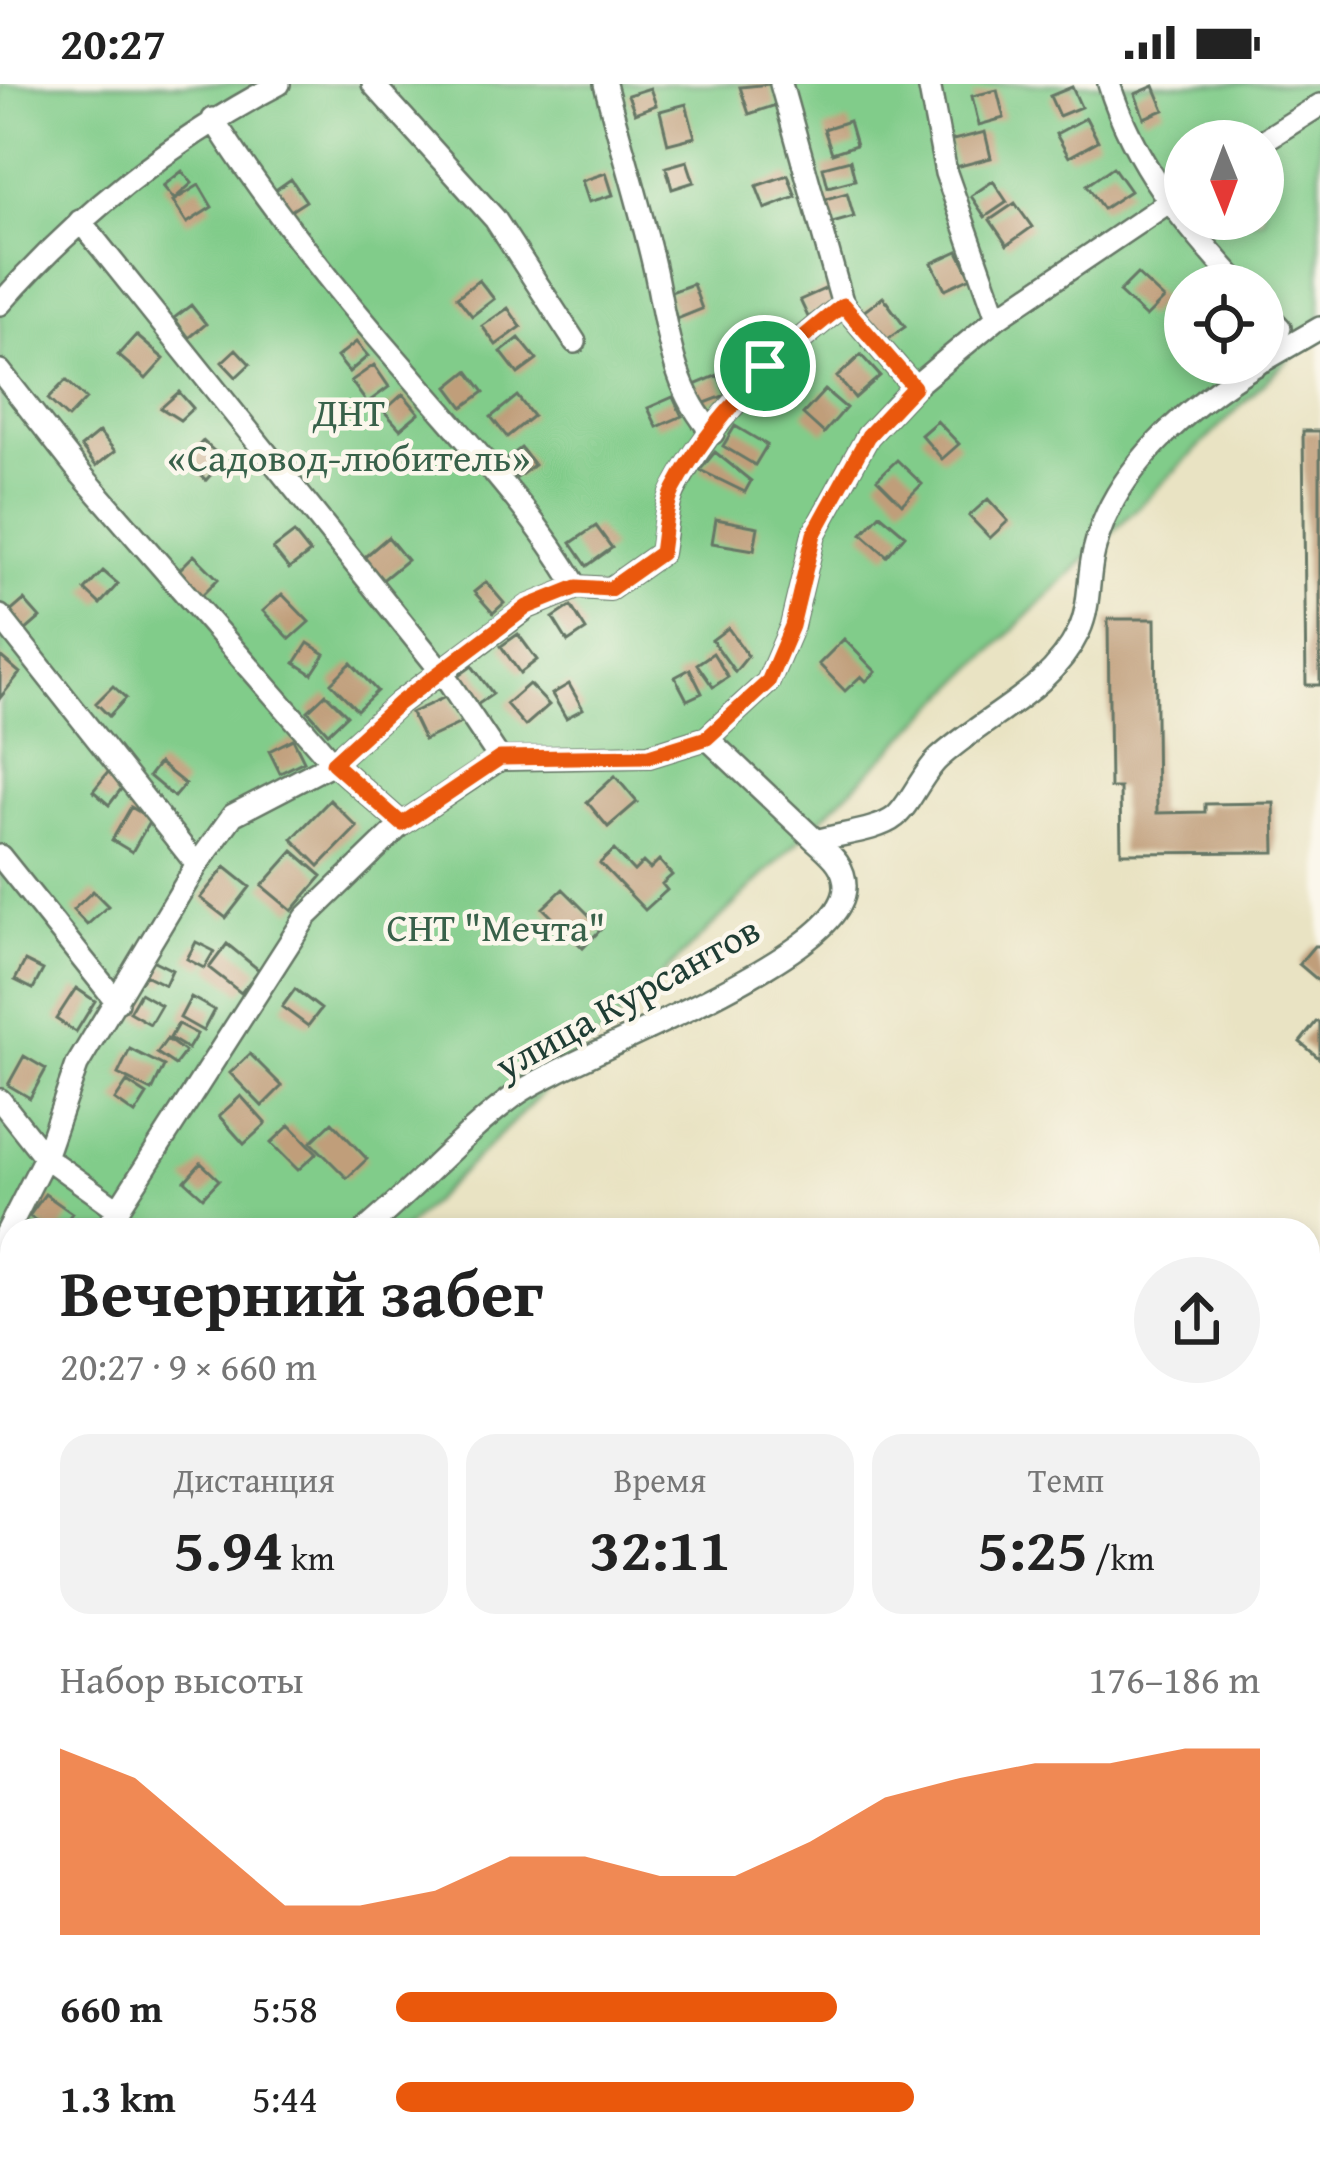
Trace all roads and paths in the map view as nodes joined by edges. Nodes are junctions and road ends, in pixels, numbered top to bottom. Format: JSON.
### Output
{"nodes":[{"id":1,"x":279,"y":84,"type":"edge"},
{"id":2,"x":373,"y":84,"type":"edge"},
{"id":3,"x":605,"y":84,"type":"edge"},
{"id":4,"x":782,"y":84,"type":"edge"},
{"id":5,"x":929,"y":84,"type":"edge"},
{"id":6,"x":1108,"y":84,"type":"edge"},
{"id":7,"x":1320,"y":105,"type":"edge"},
{"id":8,"x":213,"y":119,"type":"junction"},
{"id":9,"x":1284,"y":128,"type":"edge"},
{"id":10,"x":1164,"y":182,"type":"edge"},
{"id":11,"x":1164,"y":205,"type":"edge"},
{"id":12,"x":80,"y":220,"type":"junction"},
{"id":13,"x":0,"y":304,"type":"edge"},
{"id":14,"x":843,"y":305,"type":"junction"},
{"id":15,"x":997,"y":318,"type":"junction"},
{"id":16,"x":1320,"y":328,"type":"edge"},
{"id":17,"x":575,"y":342,"type":"dead end"},
{"id":18,"x":1284,"y":349,"type":"edge"},
{"id":19,"x":0,"y":370,"type":"edge"},
{"id":20,"x":1232,"y":384,"type":"edge"},
{"id":21,"x":914,"y":387,"type":"junction"},
{"id":22,"x":713,"y":433,"type":"junction"},
{"id":23,"x":577,"y":587,"type":"junction"},
{"id":24,"x":0,"y":616,"type":"edge"},
{"id":25,"x":441,"y":670,"type":"junction"},
{"id":26,"x":707,"y":738,"type":"junction"},
{"id":27,"x":500,"y":758,"type":"junction"},
{"id":28,"x":333,"y":763,"type":"junction"},
{"id":29,"x":402,"y":824,"type":"junction"},
{"id":30,"x":816,"y":842,"type":"junction"},
{"id":31,"x":0,"y":856,"type":"edge"},
{"id":32,"x":197,"y":865,"type":"junction"},
{"id":33,"x":117,"y":1002,"type":"junction"},
{"id":34,"x":0,"y":1100,"type":"edge"},
{"id":35,"x":45,"y":1157,"type":"junction"},
{"id":36,"x":118,"y":1210,"type":"junction"},
{"id":37,"x":14,"y":1218,"type":"edge"},
{"id":38,"x":113,"y":1218,"type":"edge"},
{"id":39,"x":378,"y":1218,"type":"edge"}],
"edges":[{"from":1,"to":8,"type":"street"},
{"from":2,"to":17,"type":"street"},
{"from":3,"to":22,"type":"street"},
{"from":4,"to":14,"type":"street"},
{"from":5,"to":15,"type":"street"},
{"from":6,"to":10,"type":"street"},
{"from":7,"to":9,"type":"street"},
{"from":8,"to":12,"type":"street"},
{"from":8,"to":23,"type":"street"},
{"from":11,"to":15,"type":"street"},
{"from":12,"to":13,"type":"street"},
{"from":12,"to":25,"type":"street"},
{"from":14,"to":21,"type":"street"},
{"from":14,"to":22,"type":"street"},
{"from":15,"to":21,"type":"street"},
{"from":16,"to":18,"type":"street"},
{"from":19,"to":28,"type":"street"},
{"from":20,"to":30,"type":"street"},
{"from":21,"to":26,"type":"street"},
{"from":22,"to":23,"type":"street"},
{"from":23,"to":25,"type":"street"},
{"from":24,"to":32,"type":"street"},
{"from":25,"to":27,"type":"street"},
{"from":25,"to":28,"type":"street"},
{"from":26,"to":27,"type":"street"},
{"from":26,"to":30,"type":"street"},
{"from":27,"to":29,"type":"street"},
{"from":28,"to":29,"type":"street"},
{"from":28,"to":32,"type":"street"},
{"from":29,"to":36,"type":"street"},
{"from":30,"to":39,"type":"street","name":"улица Курсантов"},
{"from":31,"to":33,"type":"street"},
{"from":32,"to":33,"type":"street"},
{"from":33,"to":35,"type":"street"},
{"from":34,"to":35,"type":"street"},
{"from":35,"to":36,"type":"street"},
{"from":35,"to":37,"type":"street"},
{"from":36,"to":38,"type":"street"}]}
